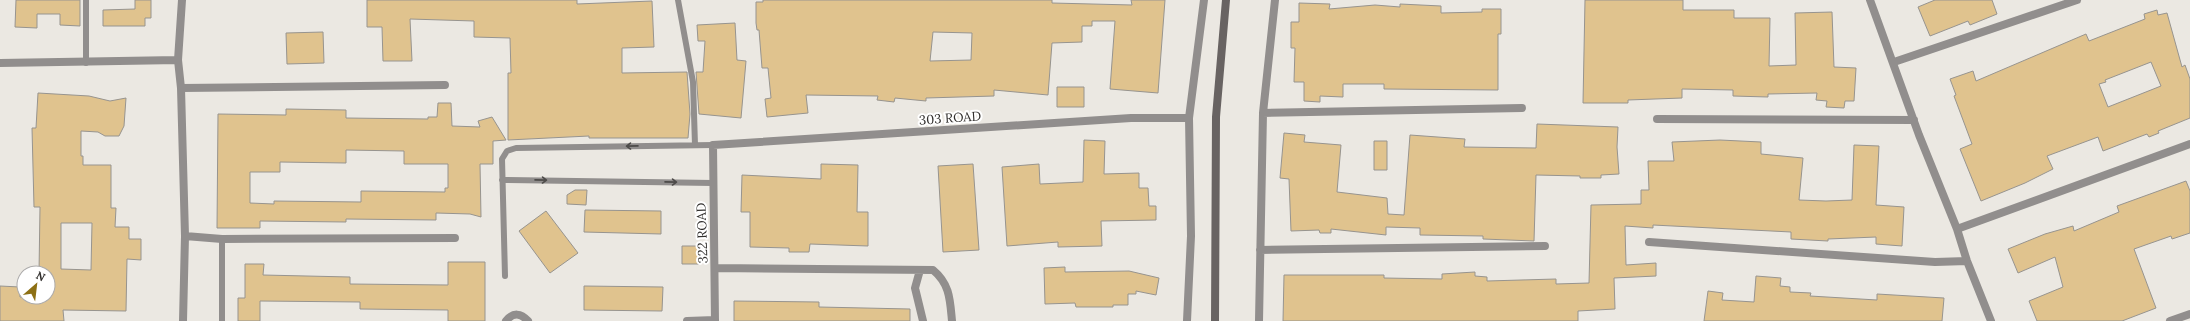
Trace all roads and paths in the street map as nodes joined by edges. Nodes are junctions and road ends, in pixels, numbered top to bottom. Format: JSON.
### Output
{"nodes":[{"id":1,"x":86,"y":0,"type":"edge"},
{"id":2,"x":182,"y":0,"type":"edge"},
{"id":3,"x":678,"y":0,"type":"edge"},
{"id":4,"x":1204,"y":0,"type":"edge"},
{"id":5,"x":1226,"y":0,"type":"edge"},
{"id":6,"x":1275,"y":0,"type":"edge"},
{"id":7,"x":1870,"y":0,"type":"edge"},
{"id":8,"x":2077,"y":0,"type":"edge"},
{"id":9,"x":178,"y":60,"type":"junction"},
{"id":10,"x":1894,"y":62,"type":"junction"},
{"id":11,"x":0,"y":63,"type":"edge"},
{"id":12,"x":86,"y":63,"type":"junction"},
{"id":13,"x":445,"y":85,"type":"dead end"},
{"id":14,"x":181,"y":88,"type":"junction"},
{"id":15,"x":1522,"y":108,"type":"dead end"},
{"id":16,"x":1263,"y":113,"type":"junction"},
{"id":17,"x":1189,"y":118,"type":"junction"},
{"id":18,"x":1657,"y":119,"type":"dead end"},
{"id":19,"x":1914,"y":120,"type":"junction"},
{"id":20,"x":713,"y":144,"type":"junction"},
{"id":21,"x":2190,"y":144,"type":"edge"},
{"id":22,"x":695,"y":145,"type":"junction"},
{"id":23,"x":502,"y":180,"type":"junction"},
{"id":24,"x":713,"y":183,"type":"junction"},
{"id":25,"x":1957,"y":229,"type":"junction"},
{"id":26,"x":185,"y":236,"type":"junction"},
{"id":27,"x":455,"y":238,"type":"dead end"},
{"id":28,"x":222,"y":239,"type":"junction"},
{"id":29,"x":1649,"y":242,"type":"dead end"},
{"id":30,"x":1545,"y":246,"type":"dead end"},
{"id":31,"x":1260,"y":250,"type":"junction"},
{"id":32,"x":1967,"y":261,"type":"junction"},
{"id":33,"x":716,"y":268,"type":"junction"},
{"id":34,"x":920,"y":270,"type":"junction"},
{"id":35,"x":505,"y":276,"type":"dead end"},
{"id":36,"x":2190,"y":314,"type":"edge"},
{"id":37,"x":715,"y":320,"type":"edge"},
{"id":38,"x":183,"y":321,"type":"edge"},
{"id":39,"x":222,"y":321,"type":"edge"},
{"id":40,"x":506,"y":321,"type":"edge"},
{"id":41,"x":528,"y":321,"type":"edge"},
{"id":42,"x":687,"y":321,"type":"edge"},
{"id":43,"x":923,"y":321,"type":"edge"},
{"id":44,"x":952,"y":321,"type":"edge"},
{"id":45,"x":1187,"y":321,"type":"edge"},
{"id":46,"x":1215,"y":321,"type":"edge"},
{"id":47,"x":1259,"y":321,"type":"edge"},
{"id":48,"x":1991,"y":321,"type":"edge"},
{"id":49,"x":2170,"y":321,"type":"edge"}],
"edges":[{"from":1,"to":12,"type":"lane"},
{"from":2,"to":9,"type":"street"},
{"from":3,"to":22,"type":"lane"},
{"from":4,"to":17,"type":"street"},
{"from":5,"to":46,"type":"street"},
{"from":6,"to":16,"type":"street"},
{"from":7,"to":10,"type":"street"},
{"from":8,"to":10,"type":"street"},
{"from":9,"to":12,"type":"street"},
{"from":9,"to":14,"type":"street"},
{"from":10,"to":19,"type":"street"},
{"from":11,"to":12,"type":"street"},
{"from":13,"to":14,"type":"street"},
{"from":14,"to":26,"type":"street"},
{"from":15,"to":16,"type":"street"},
{"from":16,"to":31,"type":"street"},
{"from":17,"to":20,"type":"street","name":"303 ROAD"},
{"from":17,"to":45,"type":"street"},
{"from":18,"to":19,"type":"street"},
{"from":19,"to":25,"type":"street"},
{"from":20,"to":22,"type":"lane"},
{"from":20,"to":24,"type":"street","name":"322 ROAD"},
{"from":21,"to":25,"type":"street"},
{"from":22,"to":23,"type":"lane","one_way":true},
{"from":23,"to":24,"type":"lane","one_way":true},
{"from":23,"to":35,"type":"lane"},
{"from":24,"to":33,"type":"street","name":"322 ROAD"},
{"from":25,"to":32,"type":"street"},
{"from":26,"to":28,"type":"street"},
{"from":26,"to":38,"type":"street"},
{"from":27,"to":28,"type":"street"},
{"from":28,"to":39,"type":"lane"},
{"from":29,"to":32,"type":"street"},
{"from":30,"to":31,"type":"street"},
{"from":31,"to":47,"type":"street"},
{"from":32,"to":48,"type":"street"},
{"from":33,"to":34,"type":"street"},
{"from":33,"to":37,"type":"street","name":"322 ROAD"},
{"from":34,"to":43,"type":"street"},
{"from":34,"to":44,"type":"street"},
{"from":36,"to":49,"type":"street"},
{"from":37,"to":42,"type":"street"},
{"from":40,"to":41,"type":"street"}]}
